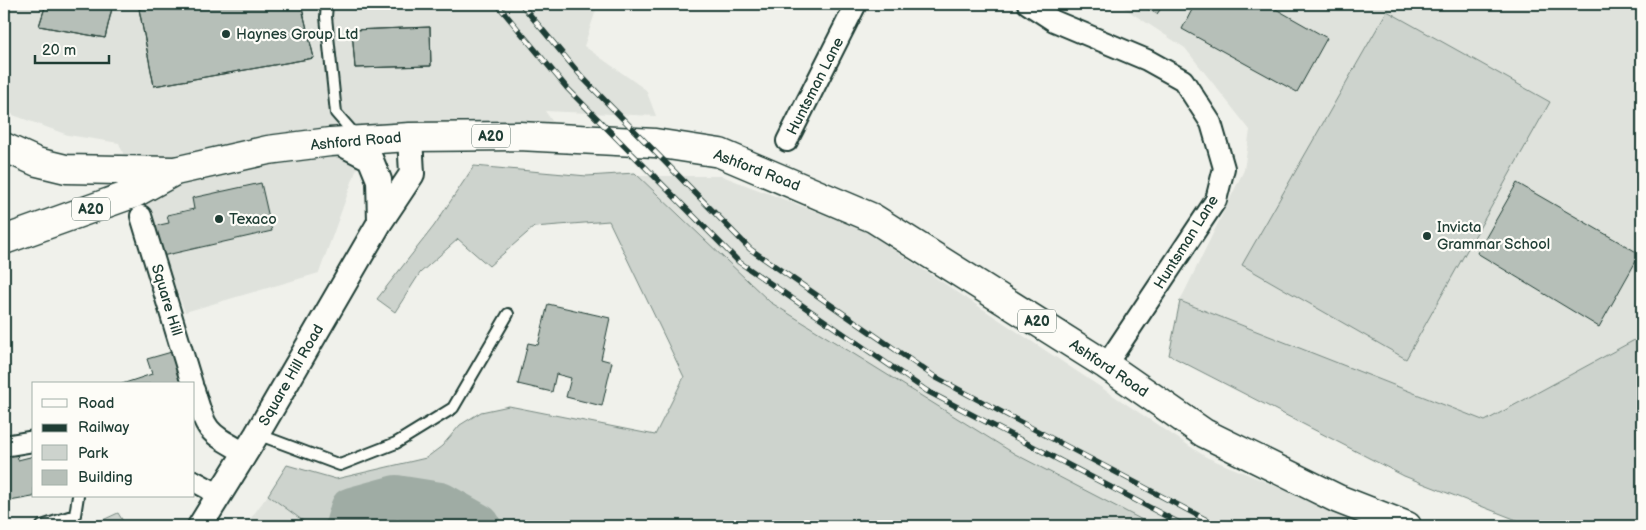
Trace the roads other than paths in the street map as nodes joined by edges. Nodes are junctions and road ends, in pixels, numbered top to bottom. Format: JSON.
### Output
{"nodes":[{"id":1,"x":327,"y":4,"type":"edge"},
{"id":2,"x":856,"y":4,"type":"edge"},
{"id":3,"x":1028,"y":4,"type":"edge"},
{"id":4,"x":410,"y":137,"type":"junction"},
{"id":5,"x":349,"y":141,"type":"junction"},
{"id":6,"x":787,"y":141,"type":"dead end"},
{"id":7,"x":4,"y":147,"type":"edge"},
{"id":8,"x":175,"y":171,"type":"junction"},
{"id":9,"x":142,"y":216,"type":"dead end"},
{"id":10,"x":380,"y":222,"type":"junction"},
{"id":11,"x":4,"y":240,"type":"edge"},
{"id":12,"x":508,"y":314,"type":"dead end"},
{"id":13,"x":1106,"y":365,"type":"junction"},
{"id":14,"x":191,"y":382,"type":"edge"},
{"id":15,"x":195,"y":393,"type":"edge"},
{"id":16,"x":32,"y":440,"type":"edge"},
{"id":17,"x":251,"y":444,"type":"junction"},
{"id":18,"x":4,"y":446,"type":"edge"},
{"id":19,"x":195,"y":482,"type":"edge"},
{"id":20,"x":220,"y":494,"type":"junction"},
{"id":21,"x":78,"y":498,"type":"edge"},
{"id":22,"x":42,"y":526,"type":"edge"},
{"id":23,"x":200,"y":526,"type":"edge"},
{"id":24,"x":1407,"y":526,"type":"edge"}],
"edges":[{"from":1,"to":5,"type":"lane"},
{"from":2,"to":6,"type":"street","name":"Huntsman Lane"},
{"from":3,"to":13,"type":"street","name":"Huntsman Lane"},
{"from":4,"to":5,"type":"main road","name":"Ashford Road","number":"A20"},
{"from":4,"to":10,"type":"street","name":"Square Hill Road"},
{"from":4,"to":13,"type":"main road","name":"Ashford Road","number":"A20"},
{"from":5,"to":8,"type":"main road","name":"Ashford Road","number":"A20"},
{"from":5,"to":10,"type":"street"},
{"from":7,"to":8,"type":"main road","number":"A20"},
{"from":8,"to":11,"type":"main road","name":"Ashford Road","number":"A20"},
{"from":9,"to":14,"type":"street","name":"Square Hill"},
{"from":10,"to":17,"type":"street","name":"Square Hill Road"},
{"from":12,"to":17,"type":"lane"},
{"from":13,"to":24,"type":"main road","name":"Ashford Road","number":"A20"},
{"from":15,"to":17,"type":"street"},
{"from":16,"to":18,"type":"street"},
{"from":17,"to":20,"type":"street","name":"Square Hill Road"},
{"from":19,"to":20,"type":"street"},
{"from":20,"to":23,"type":"street","name":"Square Hill Road"},
{"from":21,"to":22,"type":"lane"}]}
